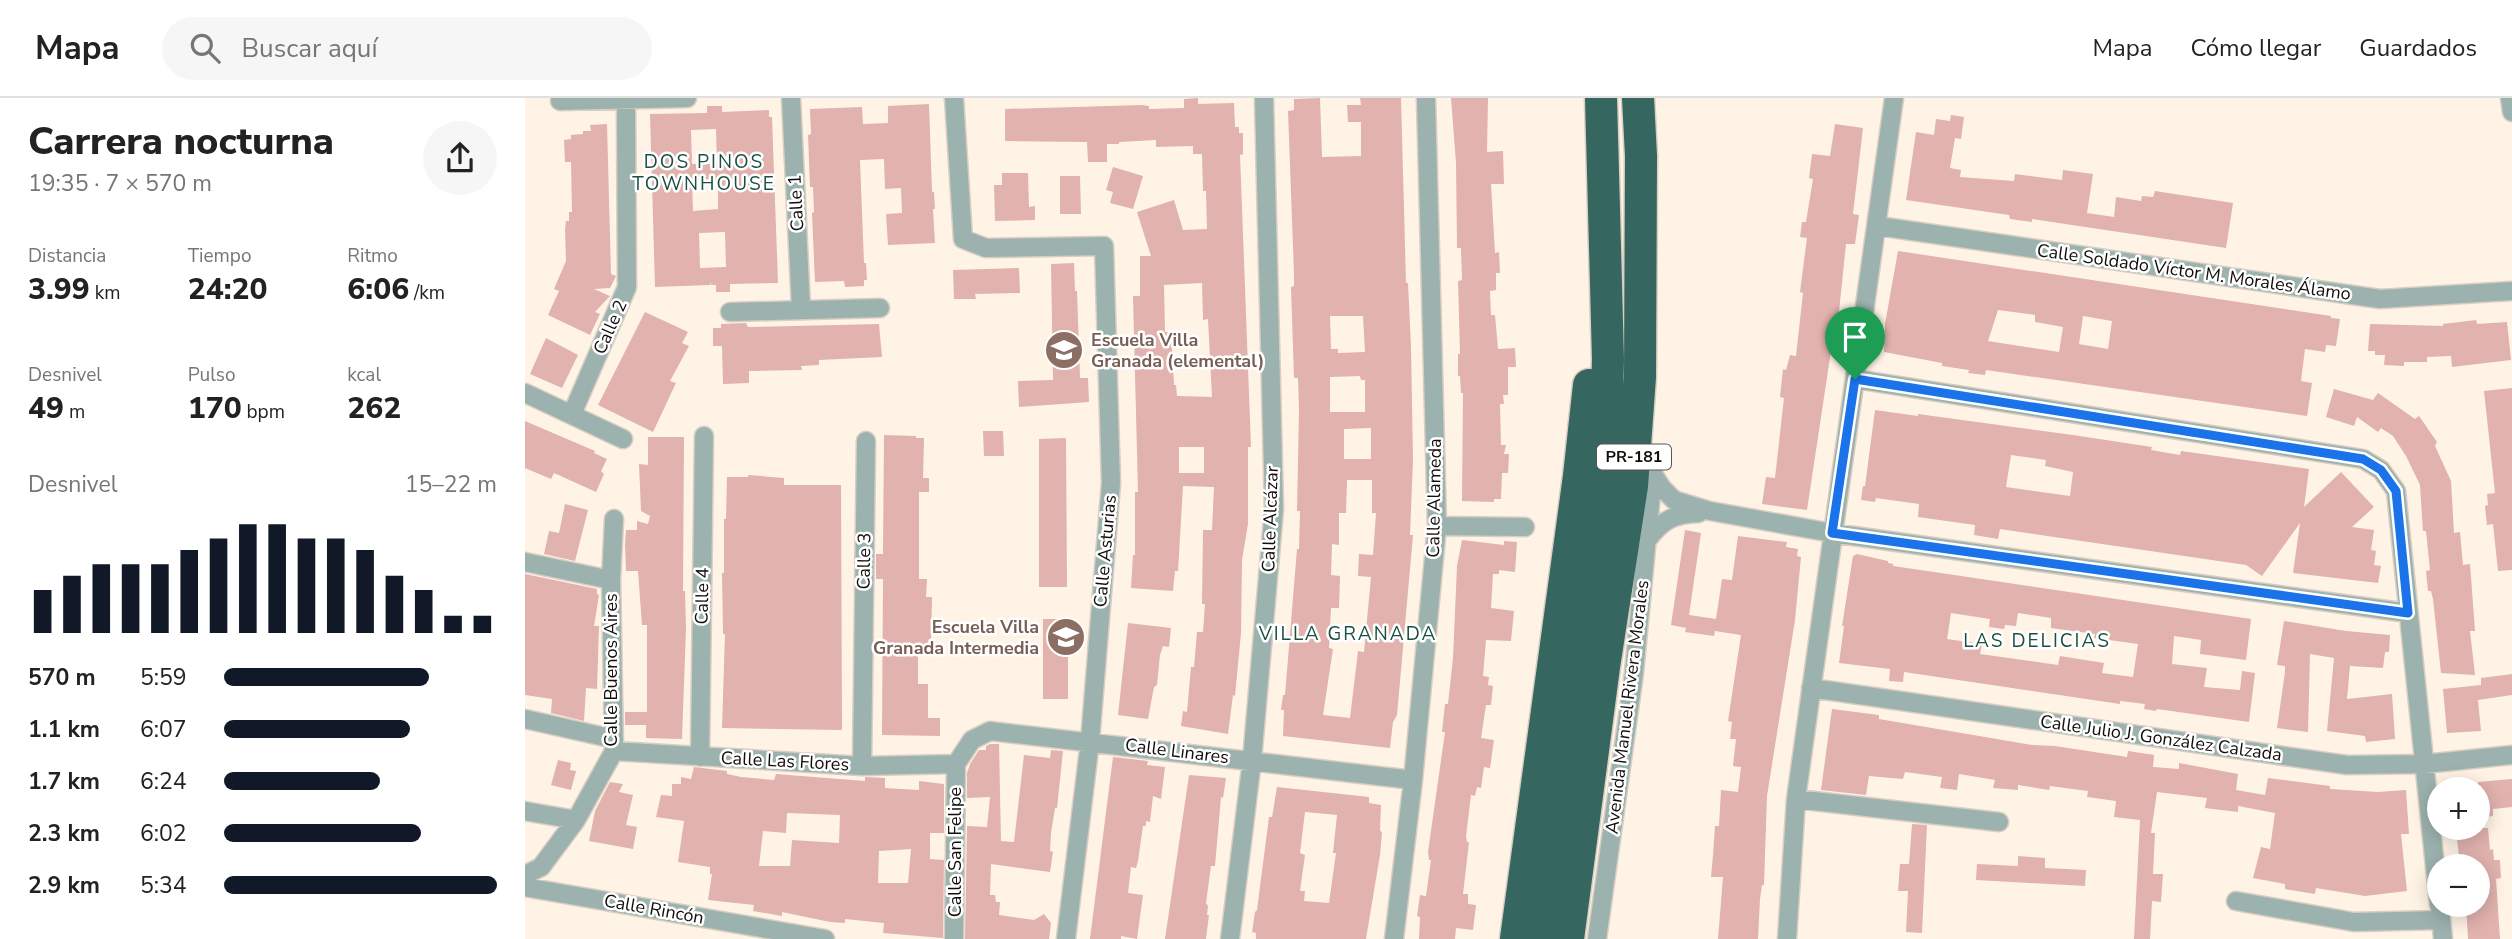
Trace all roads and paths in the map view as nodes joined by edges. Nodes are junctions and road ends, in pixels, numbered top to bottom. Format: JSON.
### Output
{"nodes":[{"id":1,"x":687,"y":98,"type":"edge"},
{"id":2,"x":791,"y":98,"type":"edge"},
{"id":3,"x":954,"y":98,"type":"edge"},
{"id":4,"x":1264,"y":98,"type":"edge"},
{"id":5,"x":1426,"y":98,"type":"edge"},
{"id":6,"x":1601,"y":98,"type":"edge"},
{"id":7,"x":1639,"y":98,"type":"edge"},
{"id":8,"x":1894,"y":98,"type":"edge"},
{"id":9,"x":2510,"y":98,"type":"edge"},
{"id":10,"x":626,"y":100,"type":"edge"},
{"id":11,"x":560,"y":101,"type":"dead end"},
{"id":12,"x":2512,"y":112,"type":"edge"},
{"id":13,"x":1641,"y":156,"type":"junction"},
{"id":14,"x":1878,"y":226,"type":"junction"},
{"id":15,"x":1605,"y":255,"type":"junction"},
{"id":16,"x":2512,"y":291,"type":"edge"},
{"id":17,"x":801,"y":308,"type":"junction"},
{"id":18,"x":880,"y":308,"type":"dead end"},
{"id":19,"x":730,"y":312,"type":"dead end"},
{"id":20,"x":1855,"y":379,"type":"junction"},
{"id":21,"x":525,"y":393,"type":"edge"},
{"id":22,"x":572,"y":414,"type":"junction"},
{"id":23,"x":703,"y":436,"type":"dead end"},
{"id":24,"x":623,"y":439,"type":"dead end"},
{"id":25,"x":866,"y":441,"type":"dead end"},
{"id":26,"x":1653,"y":474,"type":"junction"},
{"id":27,"x":1710,"y":511,"type":"junction"},
{"id":28,"x":614,"y":519,"type":"dead end"},
{"id":29,"x":1437,"y":526,"type":"junction"},
{"id":30,"x":1525,"y":527,"type":"dead end"},
{"id":31,"x":1832,"y":533,"type":"junction"},
{"id":32,"x":1648,"y":539,"type":"junction"},
{"id":33,"x":525,"y":562,"type":"edge"},
{"id":34,"x":611,"y":580,"type":"junction"},
{"id":35,"x":2408,"y":613,"type":"junction"},
{"id":36,"x":1811,"y":688,"type":"junction"},
{"id":37,"x":525,"y":719,"type":"edge"},
{"id":38,"x":1090,"y":741,"type":"junction"},
{"id":39,"x":614,"y":745,"type":"junction"},
{"id":40,"x":1581,"y":754,"type":"junction"},
{"id":41,"x":2512,"y":755,"type":"edge"},
{"id":42,"x":700,"y":757,"type":"junction"},
{"id":43,"x":1252,"y":760,"type":"junction"},
{"id":44,"x":2424,"y":764,"type":"junction"},
{"id":45,"x":956,"y":765,"type":"junction"},
{"id":46,"x":862,"y":766,"type":"junction"},
{"id":47,"x":1413,"y":779,"type":"junction"},
{"id":48,"x":1796,"y":799,"type":"junction"},
{"id":49,"x":525,"y":811,"type":"edge"},
{"id":50,"x":576,"y":820,"type":"junction"},
{"id":51,"x":2000,"y":822,"type":"dead end"},
{"id":52,"x":2434,"y":854,"type":"edge"},
{"id":53,"x":525,"y":874,"type":"edge"},
{"id":54,"x":525,"y":887,"type":"edge"},
{"id":55,"x":2236,"y":901,"type":"dead end"},
{"id":56,"x":2427,"y":912,"type":"edge"},
{"id":57,"x":2440,"y":917,"type":"edge"},
{"id":58,"x":825,"y":939,"type":"edge"},
{"id":59,"x":954,"y":939,"type":"edge"},
{"id":60,"x":1066,"y":939,"type":"edge"},
{"id":61,"x":1230,"y":939,"type":"edge"},
{"id":62,"x":1394,"y":939,"type":"edge"},
{"id":63,"x":1516,"y":939,"type":"edge"},
{"id":64,"x":1544,"y":939,"type":"edge"},
{"id":65,"x":1568,"y":939,"type":"edge"},
{"id":66,"x":1597,"y":939,"type":"edge"},
{"id":67,"x":1787,"y":939,"type":"edge"},
{"id":68,"x":2442,"y":939,"type":"edge"}],
"edges":[{"from":1,"to":10,"type":"street"},
{"from":2,"to":17,"type":"street","name":"Calle 1"},
{"from":3,"to":38,"type":"street","name":"Calle Asturias"},
{"from":4,"to":43,"type":"street","name":"Calle Alcázar"},
{"from":5,"to":29,"type":"street","name":"Calle Alameda"},
{"from":6,"to":15,"type":"highway","number":"PR-181"},
{"from":7,"to":13,"type":"highway","number":"PR-181"},
{"from":8,"to":14,"type":"street"},
{"from":9,"to":12,"type":"street"},
{"from":10,"to":11,"type":"street"},
{"from":10,"to":22,"type":"street","name":"Calle 2"},
{"from":13,"to":26,"type":"highway"},
{"from":13,"to":40,"type":"highway","number":"PR-181"},
{"from":14,"to":16,"type":"street","name":"Calle Soldado Víctor M. Morales Álamo"},
{"from":14,"to":20,"type":"street"},
{"from":15,"to":40,"type":"highway","number":"PR-181"},
{"from":15,"to":63,"type":"highway"},
{"from":17,"to":18,"type":"street"},
{"from":17,"to":19,"type":"street"},
{"from":20,"to":31,"type":"street"},
{"from":20,"to":35,"type":"street"},
{"from":21,"to":22,"type":"street"},
{"from":22,"to":24,"type":"street"},
{"from":23,"to":42,"type":"street","name":"Calle 4"},
{"from":25,"to":46,"type":"street","name":"Calle 3"},
{"from":26,"to":27,"type":"street"},
{"from":26,"to":32,"type":"street","name":"Avenida Manuel Rivera Morales"},
{"from":27,"to":31,"type":"street"},
{"from":27,"to":32,"type":"street"},
{"from":28,"to":34,"type":"street","name":"Calle Buenos Aires"},
{"from":29,"to":30,"type":"street"},
{"from":29,"to":47,"type":"street","name":"Calle Alameda"},
{"from":31,"to":35,"type":"street"},
{"from":31,"to":36,"type":"street"},
{"from":32,"to":66,"type":"street","name":"Avenida Manuel Rivera Morales"},
{"from":33,"to":34,"type":"street"},
{"from":34,"to":39,"type":"street","name":"Calle Buenos Aires"},
{"from":35,"to":44,"type":"street"},
{"from":36,"to":44,"type":"street","name":"Calle Julio J. González Calzada"},
{"from":36,"to":48,"type":"street"},
{"from":37,"to":39,"type":"street","name":"Calle Las Flores"},
{"from":38,"to":43,"type":"street","name":"Calle Linares"},
{"from":38,"to":45,"type":"street","name":"Calle Linares"},
{"from":38,"to":60,"type":"street","name":"Calle Asturias"},
{"from":39,"to":42,"type":"street","name":"Calle Las Flores"},
{"from":39,"to":50,"type":"street","name":"Calle Buenos Aires"},
{"from":40,"to":64,"type":"highway","number":"PR-181"},
{"from":40,"to":65,"type":"highway","number":"PR-181"},
{"from":41,"to":44,"type":"street","name":"Calle Julio J. González Calzada"},
{"from":42,"to":46,"type":"street","name":"Calle Las Flores"},
{"from":43,"to":47,"type":"street","name":"Calle Linares"},
{"from":43,"to":61,"type":"street","name":"Calle Alcázar"},
{"from":44,"to":52,"type":"street"},
{"from":45,"to":46,"type":"street","name":"Calle Las Flores"},
{"from":45,"to":59,"type":"street","name":"Calle San Felipe"},
{"from":47,"to":62,"type":"street","name":"Calle Alameda"},
{"from":48,"to":51,"type":"street"},
{"from":48,"to":67,"type":"street"},
{"from":49,"to":50,"type":"street"},
{"from":50,"to":53,"type":"street","name":"Calle Buenos Aires"},
{"from":54,"to":58,"type":"street","name":"Calle Rincón"},
{"from":55,"to":56,"type":"street"},
{"from":57,"to":68,"type":"street"}]}
